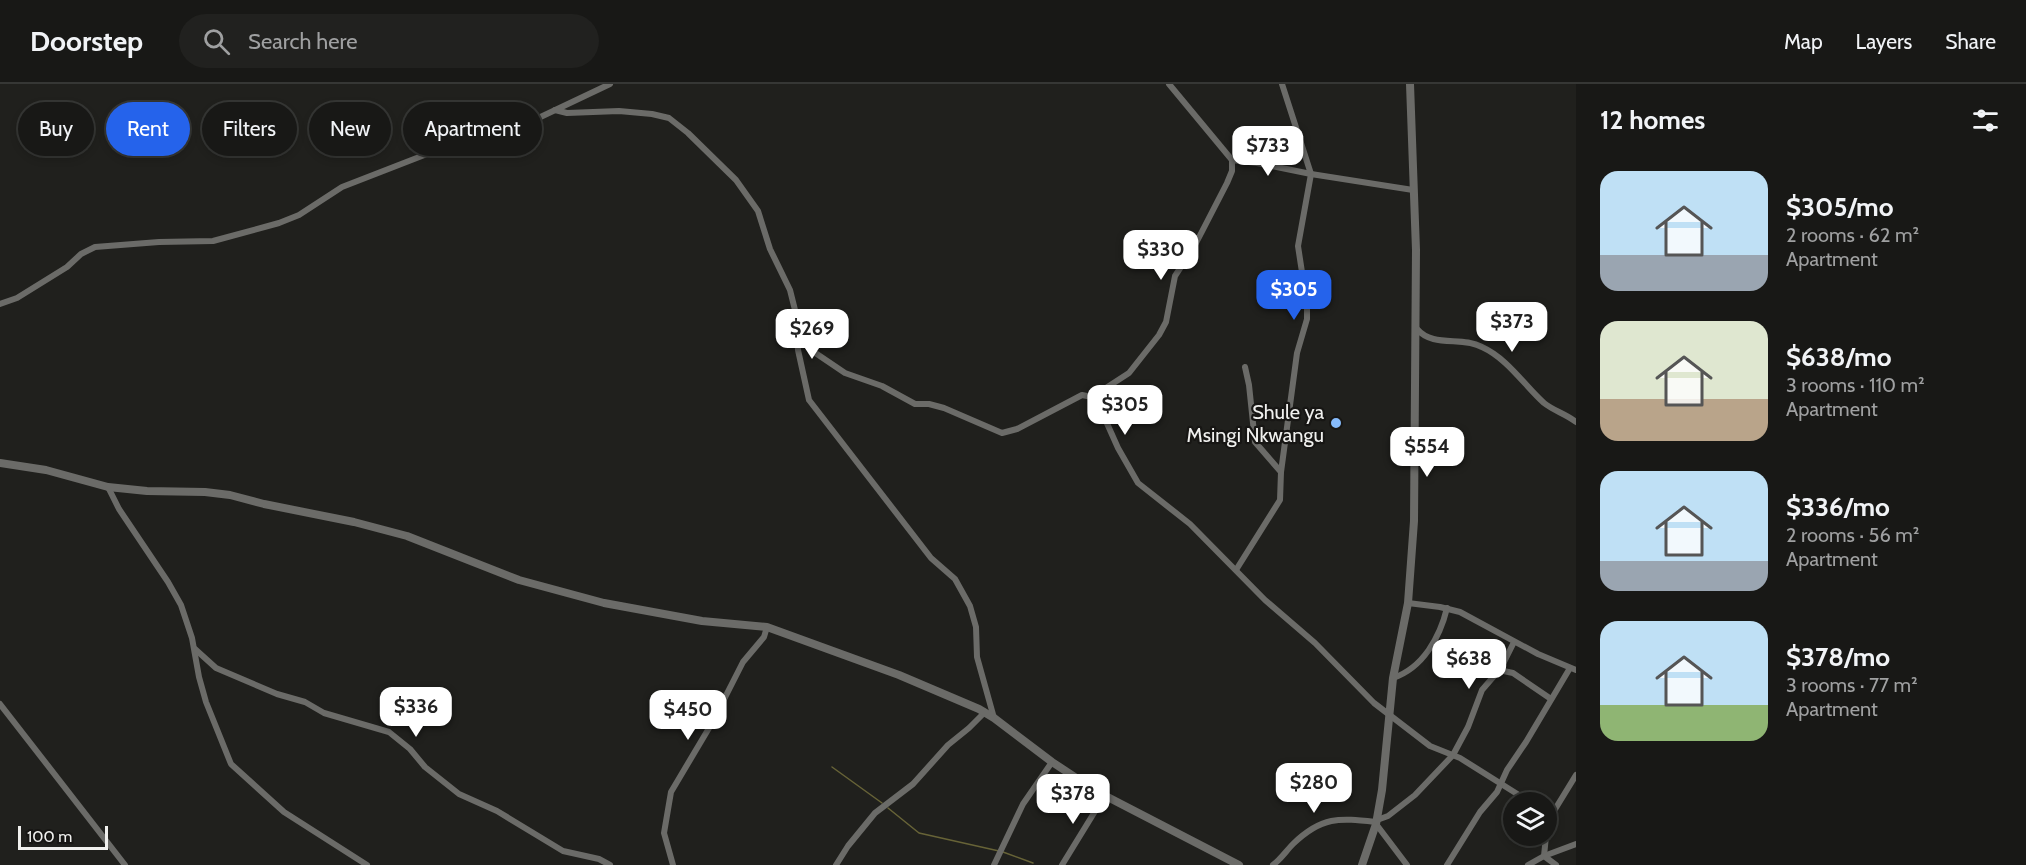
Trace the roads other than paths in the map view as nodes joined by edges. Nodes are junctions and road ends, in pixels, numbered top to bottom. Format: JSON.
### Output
{"nodes":[{"id":1,"x":610,"y":84,"type":"edge"},
{"id":2,"x":1169,"y":84,"type":"edge"},
{"id":3,"x":1282,"y":84,"type":"edge"},
{"id":4,"x":1408,"y":84,"type":"edge"},
{"id":5,"x":555,"y":110,"type":"junction"},
{"id":6,"x":1232,"y":160,"type":"junction"},
{"id":7,"x":1311,"y":174,"type":"junction"},
{"id":8,"x":1413,"y":190,"type":"junction"},
{"id":9,"x":0,"y":304,"type":"edge"},
{"id":10,"x":1417,"y":329,"type":"junction"},
{"id":11,"x":797,"y":335,"type":"junction"},
{"id":12,"x":1245,"y":367,"type":"dead end"},
{"id":13,"x":1092,"y":396,"type":"junction"},
{"id":14,"x":1576,"y":423,"type":"edge"},
{"id":15,"x":0,"y":463,"type":"edge"},
{"id":16,"x":1281,"y":472,"type":"junction"},
{"id":17,"x":108,"y":487,"type":"junction"},
{"id":18,"x":1236,"y":570,"type":"junction"},
{"id":19,"x":1408,"y":603,"type":"junction"},
{"id":20,"x":1447,"y":608,"type":"junction"},
{"id":21,"x":768,"y":627,"type":"junction"},
{"id":22,"x":1515,"y":642,"type":"junction"},
{"id":23,"x":195,"y":649,"type":"junction"},
{"id":24,"x":1573,"y":669,"type":"edge"},
{"id":25,"x":1499,"y":670,"type":"junction"},
{"id":26,"x":1393,"y":678,"type":"junction"},
{"id":27,"x":1551,"y":699,"type":"junction"},
{"id":28,"x":0,"y":704,"type":"edge"},
{"id":29,"x":985,"y":712,"type":"junction"},
{"id":30,"x":1390,"y":714,"type":"junction"},
{"id":31,"x":994,"y":718,"type":"junction"},
{"id":32,"x":1453,"y":755,"type":"junction"},
{"id":33,"x":1052,"y":762,"type":"junction"},
{"id":34,"x":1576,"y":775,"type":"edge"},
{"id":35,"x":1501,"y":783,"type":"junction"},
{"id":36,"x":1515,"y":792,"type":"edge"},
{"id":37,"x":1105,"y":795,"type":"junction"},
{"id":38,"x":1557,"y":806,"type":"edge"},
{"id":39,"x":1376,"y":822,"type":"junction"},
{"id":40,"x":1576,"y":844,"type":"edge"},
{"id":41,"x":1545,"y":846,"type":"edge"},
{"id":42,"x":1544,"y":856,"type":"junction"},
{"id":43,"x":1235,"y":864,"type":"edge"},
{"id":44,"x":125,"y":865,"type":"edge"},
{"id":45,"x":367,"y":865,"type":"edge"},
{"id":46,"x":610,"y":865,"type":"edge"},
{"id":47,"x":673,"y":865,"type":"edge"},
{"id":48,"x":836,"y":865,"type":"edge"},
{"id":49,"x":993,"y":865,"type":"edge"},
{"id":50,"x":1062,"y":865,"type":"edge"},
{"id":51,"x":1273,"y":865,"type":"edge"},
{"id":52,"x":1362,"y":865,"type":"edge"},
{"id":53,"x":1407,"y":865,"type":"edge"},
{"id":54,"x":1447,"y":865,"type":"edge"},
{"id":55,"x":1528,"y":865,"type":"edge"},
{"id":56,"x":1556,"y":865,"type":"edge"}],
"edges":[{"from":1,"to":5,"type":"street"},
{"from":2,"to":6,"type":"street"},
{"from":3,"to":7,"type":"street"},
{"from":4,"to":8,"type":"street"},
{"from":5,"to":9,"type":"street"},
{"from":5,"to":11,"type":"street"},
{"from":6,"to":7,"type":"street"},
{"from":6,"to":13,"type":"street"},
{"from":7,"to":8,"type":"street"},
{"from":7,"to":16,"type":"street"},
{"from":8,"to":10,"type":"street"},
{"from":10,"to":14,"type":"street"},
{"from":10,"to":19,"type":"street"},
{"from":11,"to":13,"type":"street"},
{"from":11,"to":31,"type":"street"},
{"from":12,"to":16,"type":"street"},
{"from":13,"to":18,"type":"street"},
{"from":15,"to":17,"type":"street"},
{"from":16,"to":18,"type":"street"},
{"from":17,"to":21,"type":"street"},
{"from":17,"to":23,"type":"street"},
{"from":18,"to":30,"type":"street"},
{"from":19,"to":20,"type":"street"},
{"from":19,"to":26,"type":"street"},
{"from":20,"to":22,"type":"street"},
{"from":20,"to":26,"type":"street"},
{"from":21,"to":29,"type":"street"},
{"from":21,"to":47,"type":"street"},
{"from":22,"to":24,"type":"street"},
{"from":22,"to":25,"type":"street"},
{"from":23,"to":45,"type":"street"},
{"from":23,"to":46,"type":"street"},
{"from":24,"to":27,"type":"street"},
{"from":25,"to":27,"type":"street"},
{"from":25,"to":32,"type":"street"},
{"from":26,"to":30,"type":"street"},
{"from":27,"to":35,"type":"street"},
{"from":28,"to":44,"type":"street"},
{"from":29,"to":31,"type":"street"},
{"from":29,"to":48,"type":"street"},
{"from":30,"to":32,"type":"street"},
{"from":30,"to":39,"type":"street"},
{"from":31,"to":33,"type":"street"},
{"from":32,"to":35,"type":"street"},
{"from":32,"to":39,"type":"street"},
{"from":33,"to":37,"type":"street"},
{"from":33,"to":49,"type":"street"},
{"from":34,"to":38,"type":"street"},
{"from":35,"to":36,"type":"street"},
{"from":35,"to":54,"type":"street"},
{"from":37,"to":43,"type":"street"},
{"from":37,"to":50,"type":"street"},
{"from":39,"to":51,"type":"street"},
{"from":39,"to":52,"type":"street"},
{"from":39,"to":53,"type":"street"},
{"from":40,"to":42,"type":"street"},
{"from":41,"to":42,"type":"street"},
{"from":42,"to":55,"type":"street"},
{"from":42,"to":56,"type":"street"}]}
